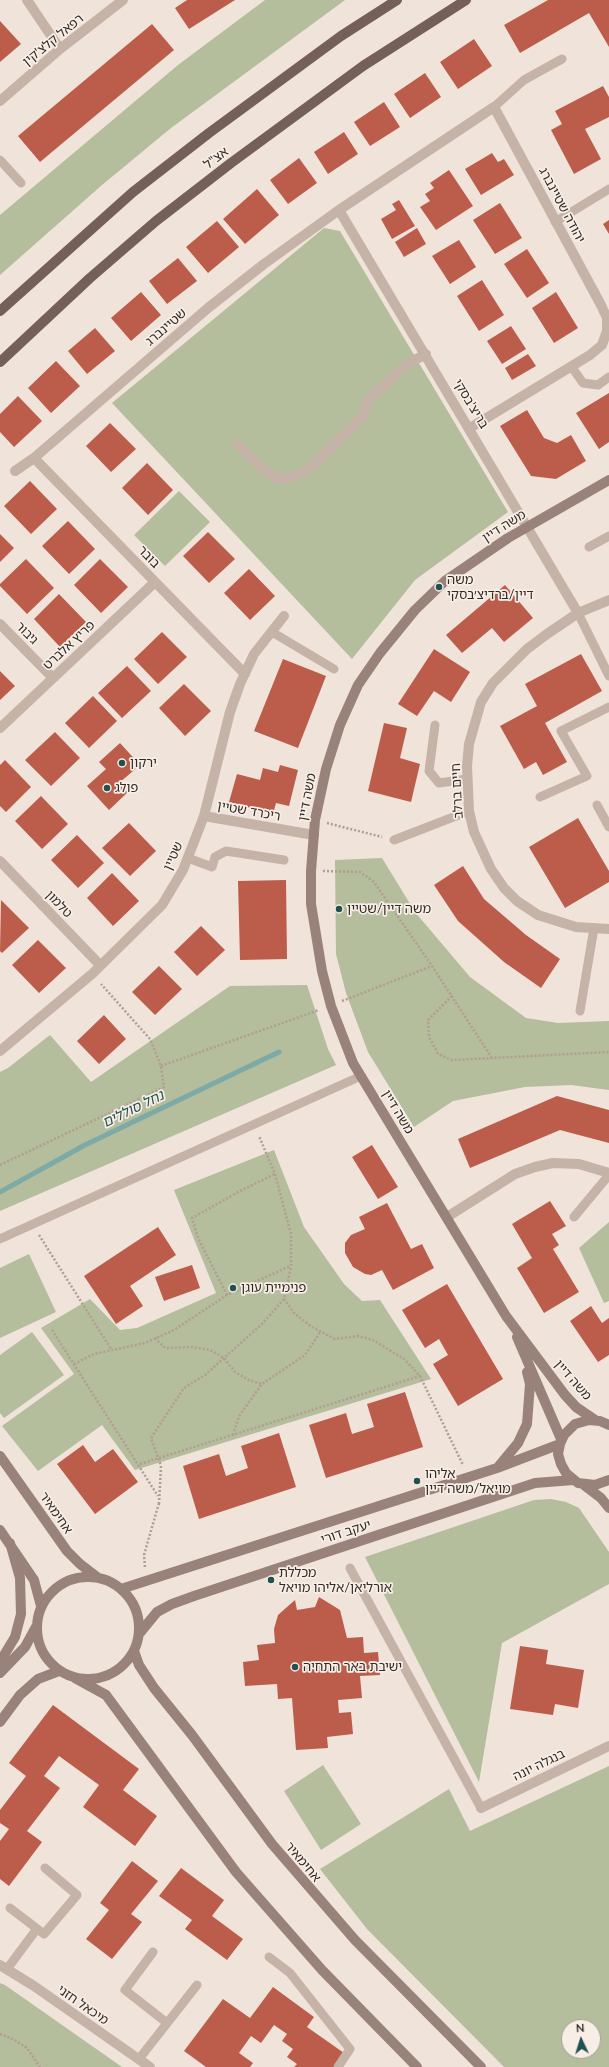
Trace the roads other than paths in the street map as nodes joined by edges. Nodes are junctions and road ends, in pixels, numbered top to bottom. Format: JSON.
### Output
{"nodes":[{"id":1,"x":27,"y":0,"type":"edge"},
{"id":2,"x":123,"y":0,"type":"edge"},
{"id":3,"x":397,"y":0,"type":"edge"},
{"id":4,"x":466,"y":0,"type":"edge"},
{"id":5,"x":60,"y":49,"type":"junction"},
{"id":6,"x":562,"y":59,"type":"dead end"},
{"id":7,"x":0,"y":101,"type":"edge"},
{"id":8,"x":494,"y":108,"type":"junction"},
{"id":9,"x":0,"y":160,"type":"edge"},
{"id":10,"x":21,"y":183,"type":"dead end"},
{"id":11,"x":609,"y":189,"type":"edge"},
{"id":12,"x":339,"y":210,"type":"junction"},
{"id":13,"x":556,"y":222,"type":"junction"},
{"id":14,"x":0,"y":312,"type":"edge"},
{"id":15,"x":608,"y":330,"type":"edge"},
{"id":16,"x":426,"y":354,"type":"junction"},
{"id":17,"x":0,"y":362,"type":"edge"},
{"id":18,"x":571,"y":366,"type":"junction"},
{"id":19,"x":609,"y":377,"type":"edge"},
{"id":20,"x":470,"y":428,"type":"junction"},
{"id":21,"x":237,"y":444,"type":"dead end"},
{"id":22,"x":34,"y":458,"type":"junction"},
{"id":23,"x":15,"y":471,"type":"dead end"},
{"id":24,"x":609,"y":480,"type":"edge"},
{"id":25,"x":528,"y":526,"type":"junction"},
{"id":26,"x":609,"y":536,"type":"edge"},
{"id":27,"x":589,"y":547,"type":"dead end"},
{"id":28,"x":155,"y":582,"type":"junction"},
{"id":29,"x":609,"y":600,"type":"edge"},
{"id":30,"x":578,"y":613,"type":"junction"},
{"id":31,"x":284,"y":616,"type":"dead end"},
{"id":32,"x":0,"y":624,"type":"edge"},
{"id":33,"x":272,"y":632,"type":"junction"},
{"id":34,"x":334,"y":669,"type":"dead end"},
{"id":35,"x":245,"y":674,"type":"junction"},
{"id":36,"x":609,"y":676,"type":"edge"},
{"id":37,"x":53,"y":678,"type":"junction"},
{"id":38,"x":609,"y":707,"type":"edge"},
{"id":39,"x":435,"y":725,"type":"dead end"},
{"id":40,"x":0,"y":728,"type":"edge"},
{"id":41,"x":467,"y":779,"type":"junction"},
{"id":42,"x":540,"y":797,"type":"dead end"},
{"id":43,"x":597,"y":805,"type":"dead end"},
{"id":44,"x":468,"y":811,"type":"junction"},
{"id":45,"x":204,"y":816,"type":"junction"},
{"id":46,"x":609,"y":827,"type":"edge"},
{"id":47,"x":314,"y":835,"type":"junction"},
{"id":48,"x":394,"y":840,"type":"road end"},
{"id":49,"x":188,"y":858,"type":"junction"},
{"id":50,"x":284,"y":860,"type":"dead end"},
{"id":51,"x":0,"y":861,"type":"edge"},
{"id":52,"x":594,"y":928,"type":"junction"},
{"id":53,"x":609,"y":929,"type":"edge"},
{"id":54,"x":100,"y":966,"type":"junction"},
{"id":55,"x":580,"y":1011,"type":"dead end"},
{"id":56,"x":0,"y":1051,"type":"edge"},
{"id":57,"x":361,"y":1076,"type":"junction"},
{"id":58,"x":609,"y":1174,"type":"edge"},
{"id":59,"x":446,"y":1217,"type":"junction"},
{"id":60,"x":574,"y":1217,"type":"dead end"},
{"id":61,"x":0,"y":1239,"type":"edge"},
{"id":62,"x":506,"y":1316,"type":"junction"},
{"id":63,"x":522,"y":1348,"type":"junction"},
{"id":64,"x":595,"y":1420,"type":"junction"},
{"id":65,"x":608,"y":1424,"type":"edge"},
{"id":66,"x":560,"y":1441,"type":"junction"},
{"id":67,"x":0,"y":1456,"type":"edge"},
{"id":68,"x":498,"y":1468,"type":"junction"},
{"id":69,"x":573,"y":1480,"type":"junction"},
{"id":70,"x":609,"y":1480,"type":"edge"},
{"id":71,"x":584,"y":1485,"type":"junction"},
{"id":72,"x":609,"y":1508,"type":"edge"},
{"id":73,"x":0,"y":1530,"type":"edge"},
{"id":74,"x":10,"y":1543,"type":"junction"},
{"id":75,"x":350,"y":1568,"type":"dead end"},
{"id":76,"x":99,"y":1578,"type":"junction"},
{"id":77,"x":121,"y":1589,"type":"junction"},
{"id":78,"x":41,"y":1606,"type":"junction"},
{"id":79,"x":36,"y":1627,"type":"junction"},
{"id":80,"x":139,"y":1634,"type":"junction"},
{"id":81,"x":134,"y":1651,"type":"junction"},
{"id":82,"x":0,"y":1662,"type":"edge"},
{"id":83,"x":59,"y":1671,"type":"junction"},
{"id":84,"x":0,"y":1673,"type":"edge"},
{"id":85,"x":75,"y":1678,"type":"junction"},
{"id":86,"x":0,"y":1722,"type":"edge"},
{"id":87,"x":609,"y":1746,"type":"edge"},
{"id":88,"x":481,"y":1808,"type":"joint"},
{"id":89,"x":45,"y":1868,"type":"dead end"},
{"id":90,"x":10,"y":1908,"type":"dead end"},
{"id":91,"x":36,"y":1930,"type":"junction"},
{"id":92,"x":153,"y":1952,"type":"dead end"},
{"id":93,"x":269,"y":1957,"type":"dead end"},
{"id":94,"x":3,"y":1967,"type":"edge"},
{"id":95,"x":197,"y":1985,"type":"dead end"},
{"id":96,"x":167,"y":2023,"type":"junction"},
{"id":97,"x":139,"y":2059,"type":"junction"},
{"id":98,"x":150,"y":2067,"type":"edge"},
{"id":99,"x":338,"y":2067,"type":"edge"},
{"id":100,"x":417,"y":2067,"type":"edge"},
{"id":101,"x":481,"y":2067,"type":"edge"}],
"edges":[{"from":1,"to":5,"type":"street"},
{"from":2,"to":5,"type":"street","name":"רפאל קלצ'קין"},
{"from":3,"to":14,"type":"main road","name":"אצ\"ל"},
{"from":4,"to":17,"type":"main road","name":"אצ\"ל"},
{"from":5,"to":7,"type":"street","name":"רפאל קלצ'קין"},
{"from":6,"to":8,"type":"lane"},
{"from":8,"to":12,"type":"street"},
{"from":8,"to":13,"type":"street","name":"יהודה שטיינברג"},
{"from":9,"to":10,"type":"lane"},
{"from":11,"to":13,"type":"lane"},
{"from":12,"to":16,"type":"street","name":"בריצ'בסקי"},
{"from":12,"to":22,"type":"street","name":"שטיינברג"},
{"from":13,"to":15,"type":"street","name":"יהודה שטיינברג"},
{"from":15,"to":18,"type":"street","name":"יהודה שטיינברג"},
{"from":16,"to":20,"type":"street","name":"בריצ'בסקי"},
{"from":16,"to":21,"type":"street"},
{"from":18,"to":19,"type":"lane"},
{"from":18,"to":20,"type":"street","name":"יהודה שטיינברג"},
{"from":20,"to":25,"type":"street","name":"בריצ'בסקי"},
{"from":22,"to":23,"type":"street","name":"שטיינברג"},
{"from":22,"to":28,"type":"street","name":"בובר"},
{"from":24,"to":25,"type":"street","name":"משה דיין"},
{"from":25,"to":30,"type":"street","name":"בריצ'בסקי"},
{"from":25,"to":47,"type":"street","name":"משה דיין"},
{"from":26,"to":27,"type":"lane"},
{"from":28,"to":35,"type":"street","name":"בובר"},
{"from":28,"to":37,"type":"street","name":"פריץ אלברט"},
{"from":29,"to":30,"type":"street","name":"חיים ברלב"},
{"from":30,"to":36,"type":"lane"},
{"from":30,"to":41,"type":"street","name":"חיים ברלב"},
{"from":31,"to":33,"type":"street","name":"שטיין"},
{"from":32,"to":37,"type":"street","name":"גיבור"},
{"from":33,"to":34,"type":"lane"},
{"from":33,"to":35,"type":"street","name":"שטיין"},
{"from":35,"to":45,"type":"street","name":"שטיין"},
{"from":37,"to":40,"type":"street","name":"פריץ אלברט"},
{"from":38,"to":42,"type":"lane"},
{"from":39,"to":41,"type":"lane"},
{"from":41,"to":44,"type":"street","name":"חיים ברלב"},
{"from":43,"to":46,"type":"lane"},
{"from":44,"to":48,"type":"lane"},
{"from":44,"to":52,"type":"street","name":"חיים ברלב"},
{"from":45,"to":47,"type":"street","name":"ריכרד שטיין"},
{"from":45,"to":49,"type":"street","name":"שטיין"},
{"from":47,"to":57,"type":"street","name":"משה דיין"},
{"from":49,"to":50,"type":"lane"},
{"from":49,"to":54,"type":"street","name":"שטיין"},
{"from":51,"to":54,"type":"street","name":"טלמון"},
{"from":52,"to":53,"type":"street","name":"חיים ברלב"},
{"from":52,"to":55,"type":"lane"},
{"from":54,"to":56,"type":"street","name":"שטיין"},
{"from":57,"to":59,"type":"street","name":"משה דיין"},
{"from":57,"to":61,"type":"lane"},
{"from":58,"to":59,"type":"street"},
{"from":58,"to":60,"type":"lane"},
{"from":59,"to":62,"type":"street","name":"משה דיין"},
{"from":62,"to":63,"type":"street","name":"משה דיין"},
{"from":62,"to":64,"type":"street","name":"משה דיין"},
{"from":63,"to":66,"type":"street","name":"משה דיין"},
{"from":63,"to":68,"type":"street"},
{"from":64,"to":65,"type":"street"},
{"from":64,"to":66,"type":"street"},
{"from":66,"to":68,"type":"street","name":"יעקב דורי"},
{"from":66,"to":69,"type":"street"},
{"from":67,"to":76,"type":"street","name":"אחימאיר"},
{"from":68,"to":77,"type":"street","name":"יעקב דורי"},
{"from":69,"to":71,"type":"street"},
{"from":69,"to":80,"type":"street","name":"יעקב דורי"},
{"from":70,"to":71,"type":"street"},
{"from":71,"to":72,"type":"street"},
{"from":73,"to":74,"type":"street"},
{"from":74,"to":78,"type":"street"},
{"from":74,"to":82,"type":"street"},
{"from":75,"to":88,"type":"lane"},
{"from":76,"to":77,"type":"street"},
{"from":76,"to":78,"type":"street"},
{"from":77,"to":80,"type":"street"},
{"from":78,"to":79,"type":"street"},
{"from":79,"to":83,"type":"street"},
{"from":79,"to":84,"type":"street"},
{"from":80,"to":81,"type":"street"},
{"from":81,"to":85,"type":"street"},
{"from":81,"to":101,"type":"street","name":"אחימאיר"},
{"from":83,"to":85,"type":"street"},
{"from":83,"to":86,"type":"street"},
{"from":85,"to":100,"type":"street"},
{"from":87,"to":88,"type":"street","name":"בנגלה יונה"},
{"from":89,"to":91,"type":"lane"},
{"from":90,"to":91,"type":"lane"},
{"from":91,"to":94,"type":"lane"},
{"from":92,"to":96,"type":"lane"},
{"from":93,"to":99,"type":"lane"},
{"from":94,"to":97,"type":"street","name":"מיכאל חזני"},
{"from":95,"to":96,"type":"lane"},
{"from":96,"to":97,"type":"lane"},
{"from":97,"to":98,"type":"street","name":"מיכאל חזני"}]}
